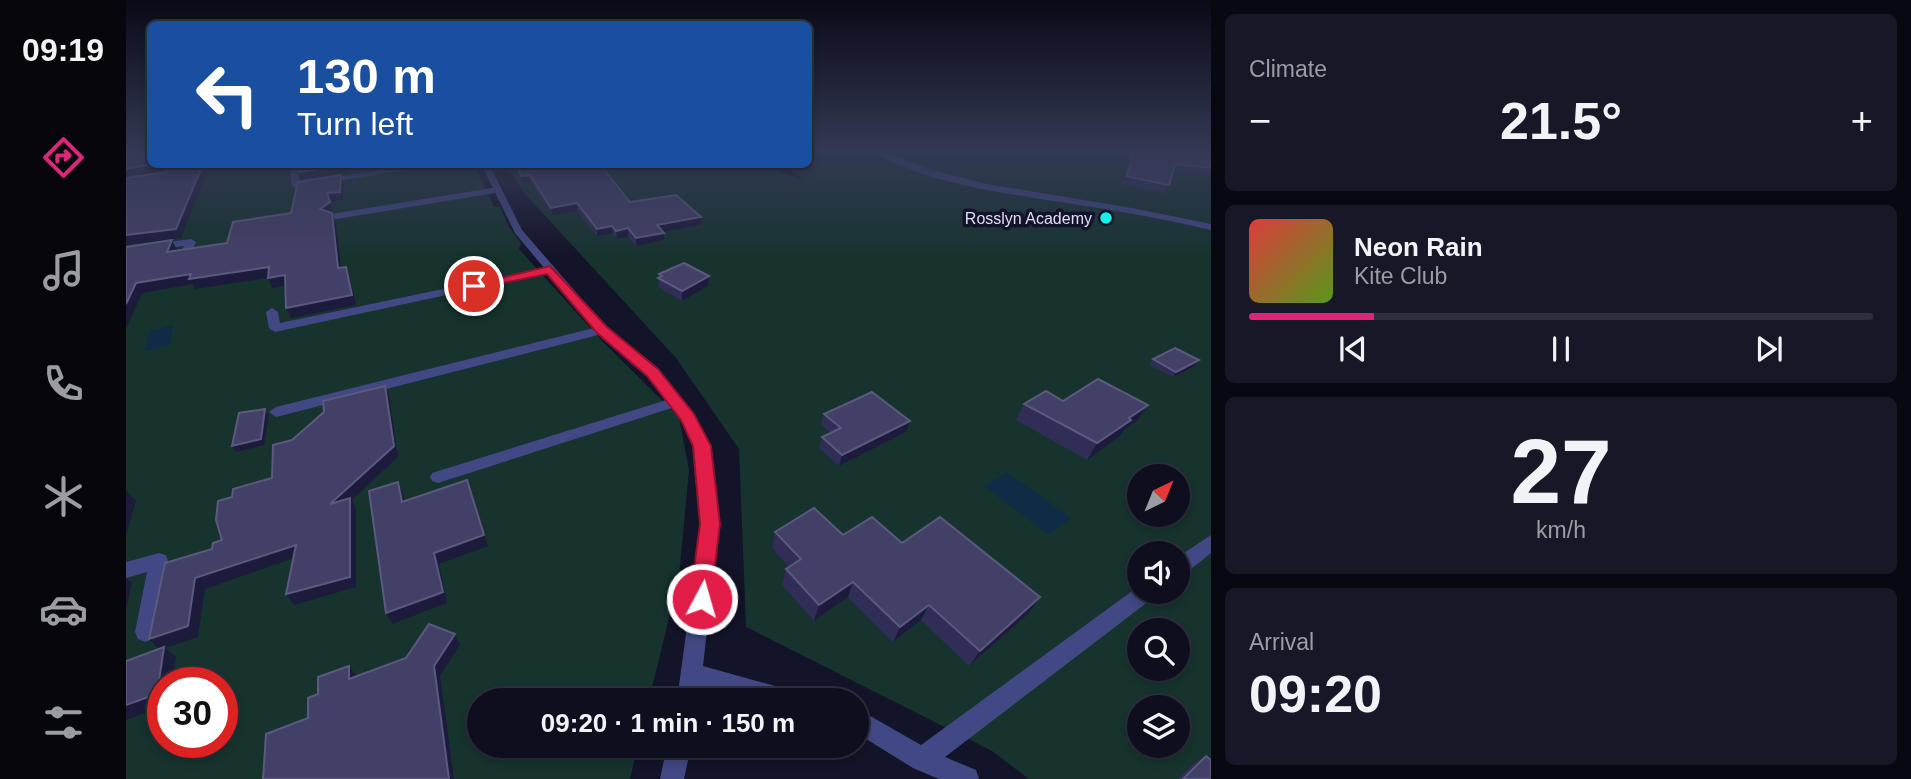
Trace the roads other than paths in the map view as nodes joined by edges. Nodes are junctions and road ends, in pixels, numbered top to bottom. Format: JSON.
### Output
{"nodes":[{"id":1,"x":496,"y":186,"type":"edge"},
{"id":2,"x":990,"y":186,"type":"edge"},
{"id":3,"x":498,"y":190,"type":"junction"},
{"id":4,"x":331,"y":217,"type":"edge"},
{"id":5,"x":1211,"y":227,"type":"edge"},
{"id":6,"x":126,"y":251,"type":"edge"},
{"id":7,"x":185,"y":255,"type":"edge"},
{"id":8,"x":550,"y":270,"type":"junction"},
{"id":9,"x":272,"y":312,"type":"dead end"},
{"id":10,"x":602,"y":330,"type":"junction"},
{"id":11,"x":676,"y":402,"type":"junction"},
{"id":12,"x":275,"y":412,"type":"dead end"},
{"id":13,"x":438,"y":477,"type":"dead end"},
{"id":14,"x":1211,"y":543,"type":"edge"},
{"id":15,"x":1190,"y":559,"type":"edge"},
{"id":16,"x":126,"y":570,"type":"edge"},
{"id":17,"x":1130,"y":604,"type":"edge"},
{"id":18,"x":145,"y":632,"type":"dead end"},
{"id":19,"x":693,"y":674,"type":"junction"},
{"id":20,"x":690,"y":688,"type":"edge"},
{"id":21,"x":743,"y":688,"type":"edge"},
{"id":22,"x":869,"y":727,"type":"edge"},
{"id":23,"x":677,"y":758,"type":"edge"},
{"id":24,"x":922,"y":759,"type":"junction"},
{"id":25,"x":673,"y":779,"type":"edge"},
{"id":26,"x":967,"y":779,"type":"edge"}],
"edges":[{"from":1,"to":3,"type":"street"},
{"from":2,"to":5,"type":"street"},
{"from":3,"to":4,"type":"street"},
{"from":3,"to":8,"type":"street"},
{"from":6,"to":7,"type":"street"},
{"from":8,"to":9,"type":"street"},
{"from":8,"to":10,"type":"street"},
{"from":10,"to":11,"type":"street"},
{"from":10,"to":12,"type":"street"},
{"from":11,"to":13,"type":"street"},
{"from":11,"to":19,"type":"street"},
{"from":14,"to":15,"type":"street"},
{"from":16,"to":18,"type":"street"},
{"from":17,"to":24,"type":"street"},
{"from":19,"to":20,"type":"street"},
{"from":19,"to":21,"type":"street"},
{"from":22,"to":24,"type":"street"},
{"from":23,"to":25,"type":"street"},
{"from":24,"to":26,"type":"street"}]}
